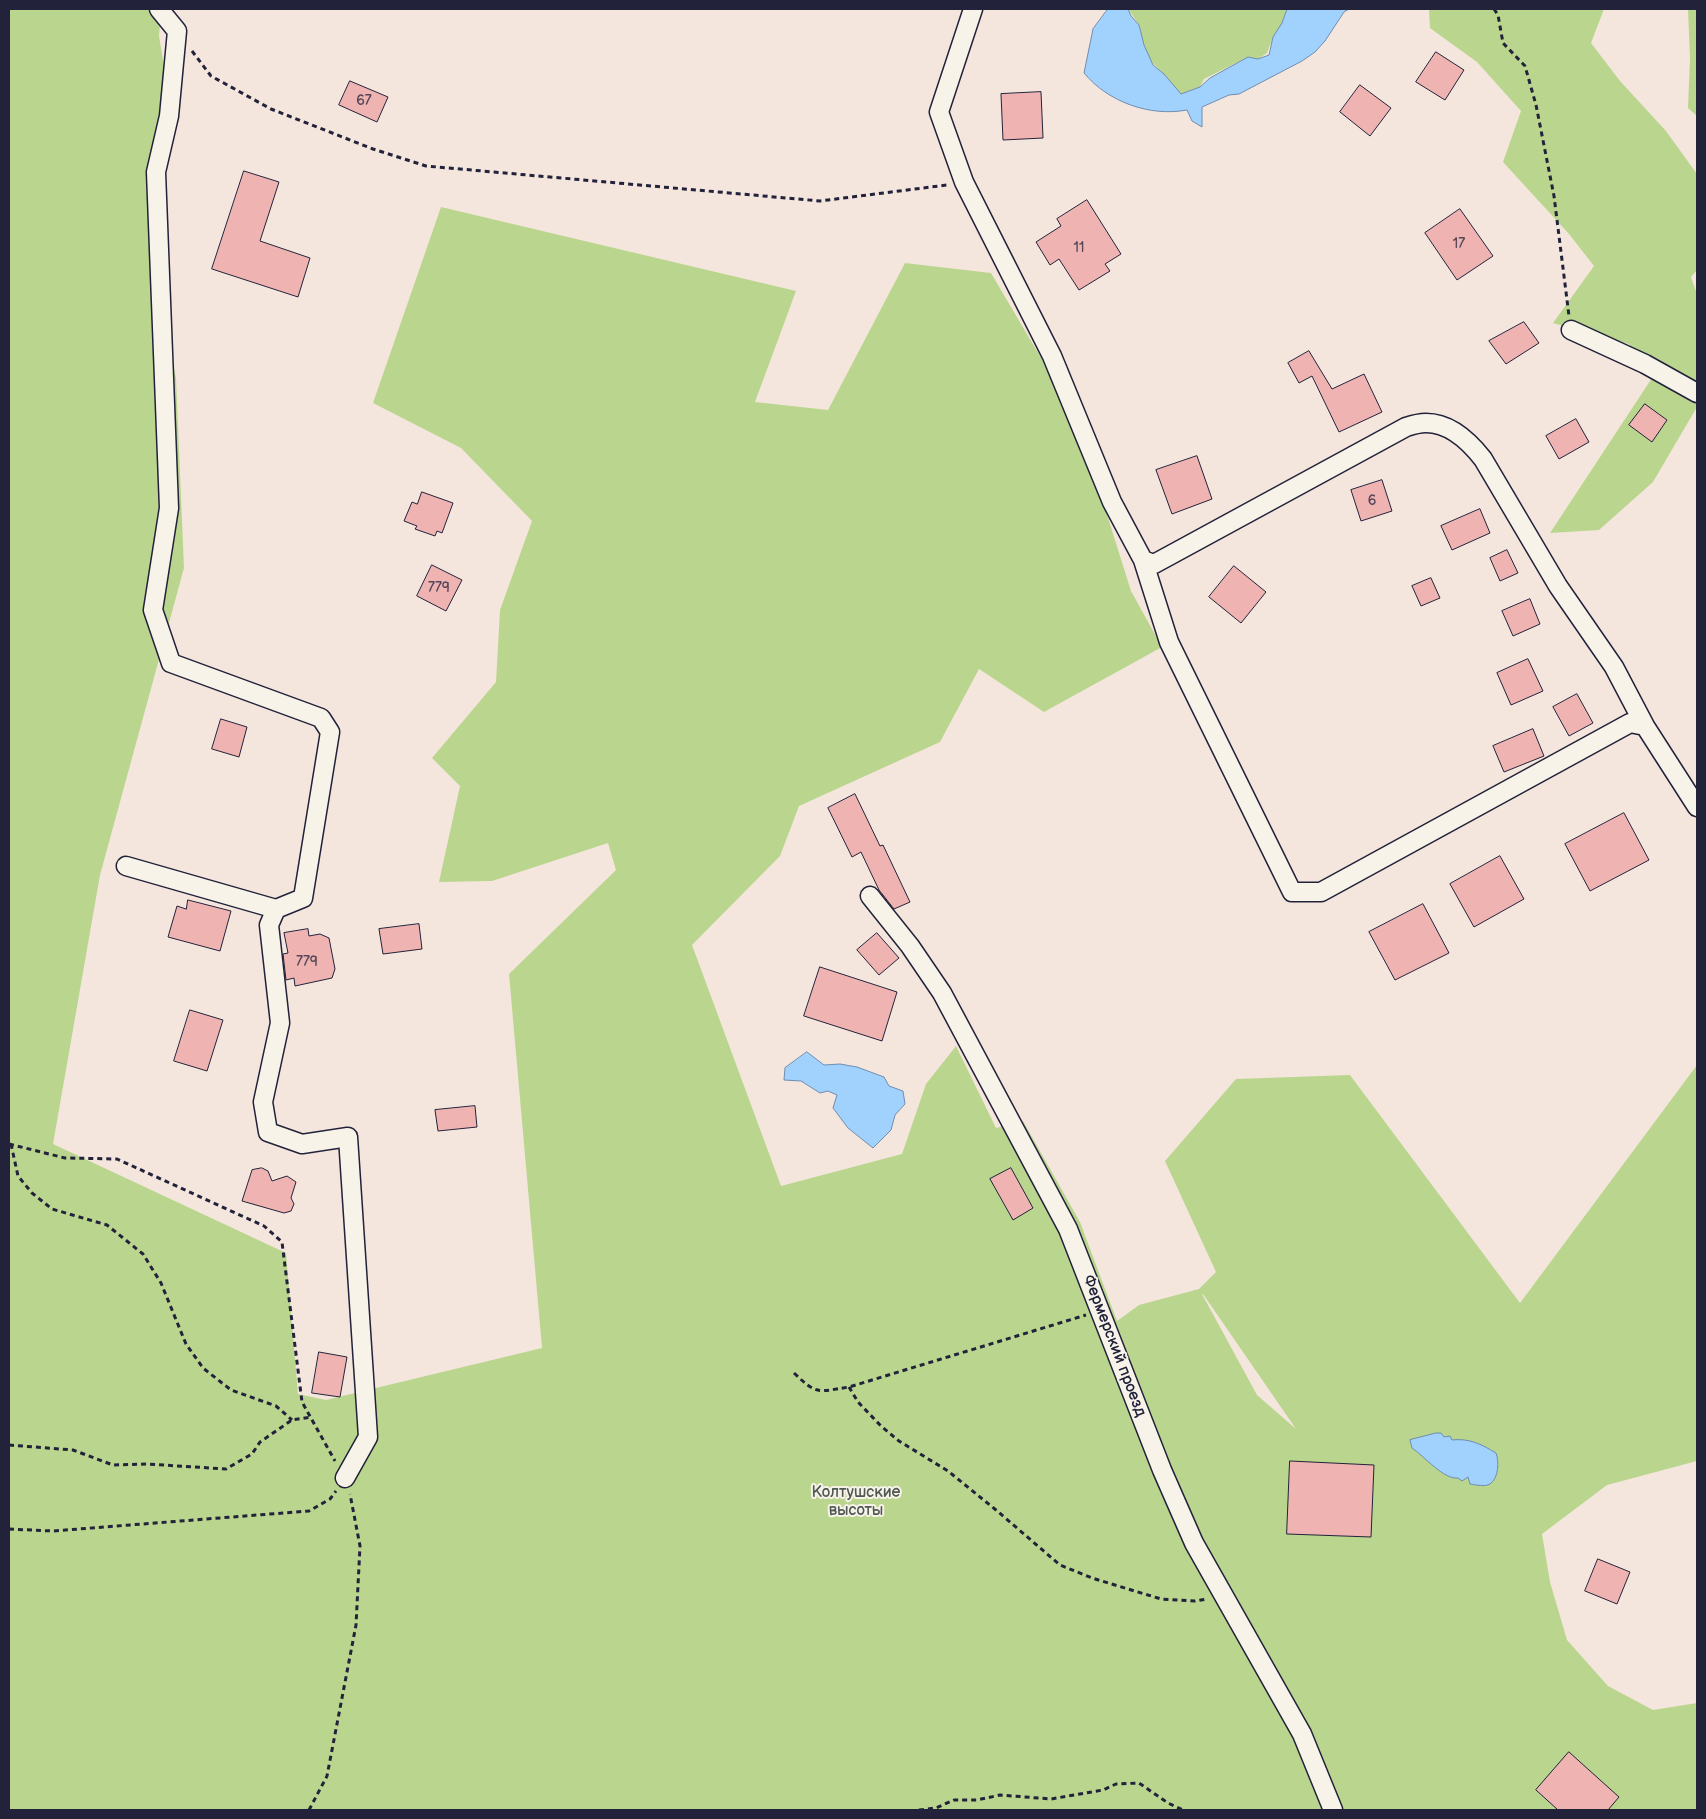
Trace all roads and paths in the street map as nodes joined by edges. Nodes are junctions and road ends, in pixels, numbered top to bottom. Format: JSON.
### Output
{"nodes":[{"id":1,"x":159,"y":9,"type":"edge"},
{"id":2,"x":973,"y":9,"type":"edge"},
{"id":3,"x":1494,"y":9,"type":"edge"},
{"id":4,"x":177,"y":31,"type":"junction"},
{"id":5,"x":964,"y":182,"type":"junction"},
{"id":6,"x":1570,"y":330,"type":"joint"},
{"id":7,"x":1697,"y":393,"type":"edge"},
{"id":8,"x":1143,"y":560,"type":"junction"},
{"id":9,"x":1645,"y":726,"type":"junction"},
{"id":10,"x":1697,"y":807,"type":"edge"},
{"id":11,"x":126,"y":866,"type":"dead end"},
{"id":12,"x":870,"y":896,"type":"dead end"},
{"id":13,"x":276,"y":909,"type":"junction"},
{"id":14,"x":10,"y":1144,"type":"edge"},
{"id":15,"x":1100,"y":1309,"type":"junction"},
{"id":16,"x":794,"y":1373,"type":"dead end"},
{"id":17,"x":848,"y":1387,"type":"junction"},
{"id":18,"x":311,"y":1417,"type":"junction"},
{"id":19,"x":292,"y":1420,"type":"junction"},
{"id":20,"x":9,"y":1445,"type":"edge"},
{"id":21,"x":345,"y":1478,"type":"junction"},
{"id":22,"x":9,"y":1529,"type":"edge"},
{"id":23,"x":1225,"y":1596,"type":"junction"},
{"id":24,"x":310,"y":1810,"type":"edge"},
{"id":25,"x":918,"y":1810,"type":"edge"},
{"id":26,"x":1183,"y":1810,"type":"edge"},
{"id":27,"x":1333,"y":1810,"type":"edge"}],
"edges":[{"from":1,"to":4,"type":"street"},
{"from":2,"to":5,"type":"street"},
{"from":3,"to":6,"type":"path"},
{"from":4,"to":5,"type":"path"},
{"from":4,"to":13,"type":"street"},
{"from":5,"to":8,"type":"street"},
{"from":6,"to":7,"type":"street"},
{"from":8,"to":9,"type":"street"},
{"from":8,"to":9,"type":"street"},
{"from":9,"to":10,"type":"street"},
{"from":11,"to":13,"type":"street"},
{"from":12,"to":15,"type":"street","name":"Фермерский проезд"},
{"from":13,"to":21,"type":"street"},
{"from":14,"to":18,"type":"path"},
{"from":14,"to":19,"type":"path"},
{"from":15,"to":17,"type":"path"},
{"from":15,"to":23,"type":"street","name":"Фермерский проезд"},
{"from":16,"to":17,"type":"path"},
{"from":17,"to":23,"type":"path"},
{"from":18,"to":19,"type":"path"},
{"from":18,"to":21,"type":"path"},
{"from":19,"to":20,"type":"path"},
{"from":21,"to":22,"type":"path"},
{"from":21,"to":24,"type":"path"},
{"from":23,"to":27,"type":"street","name":"Фермерский проезд"},
{"from":25,"to":26,"type":"path"}]}
